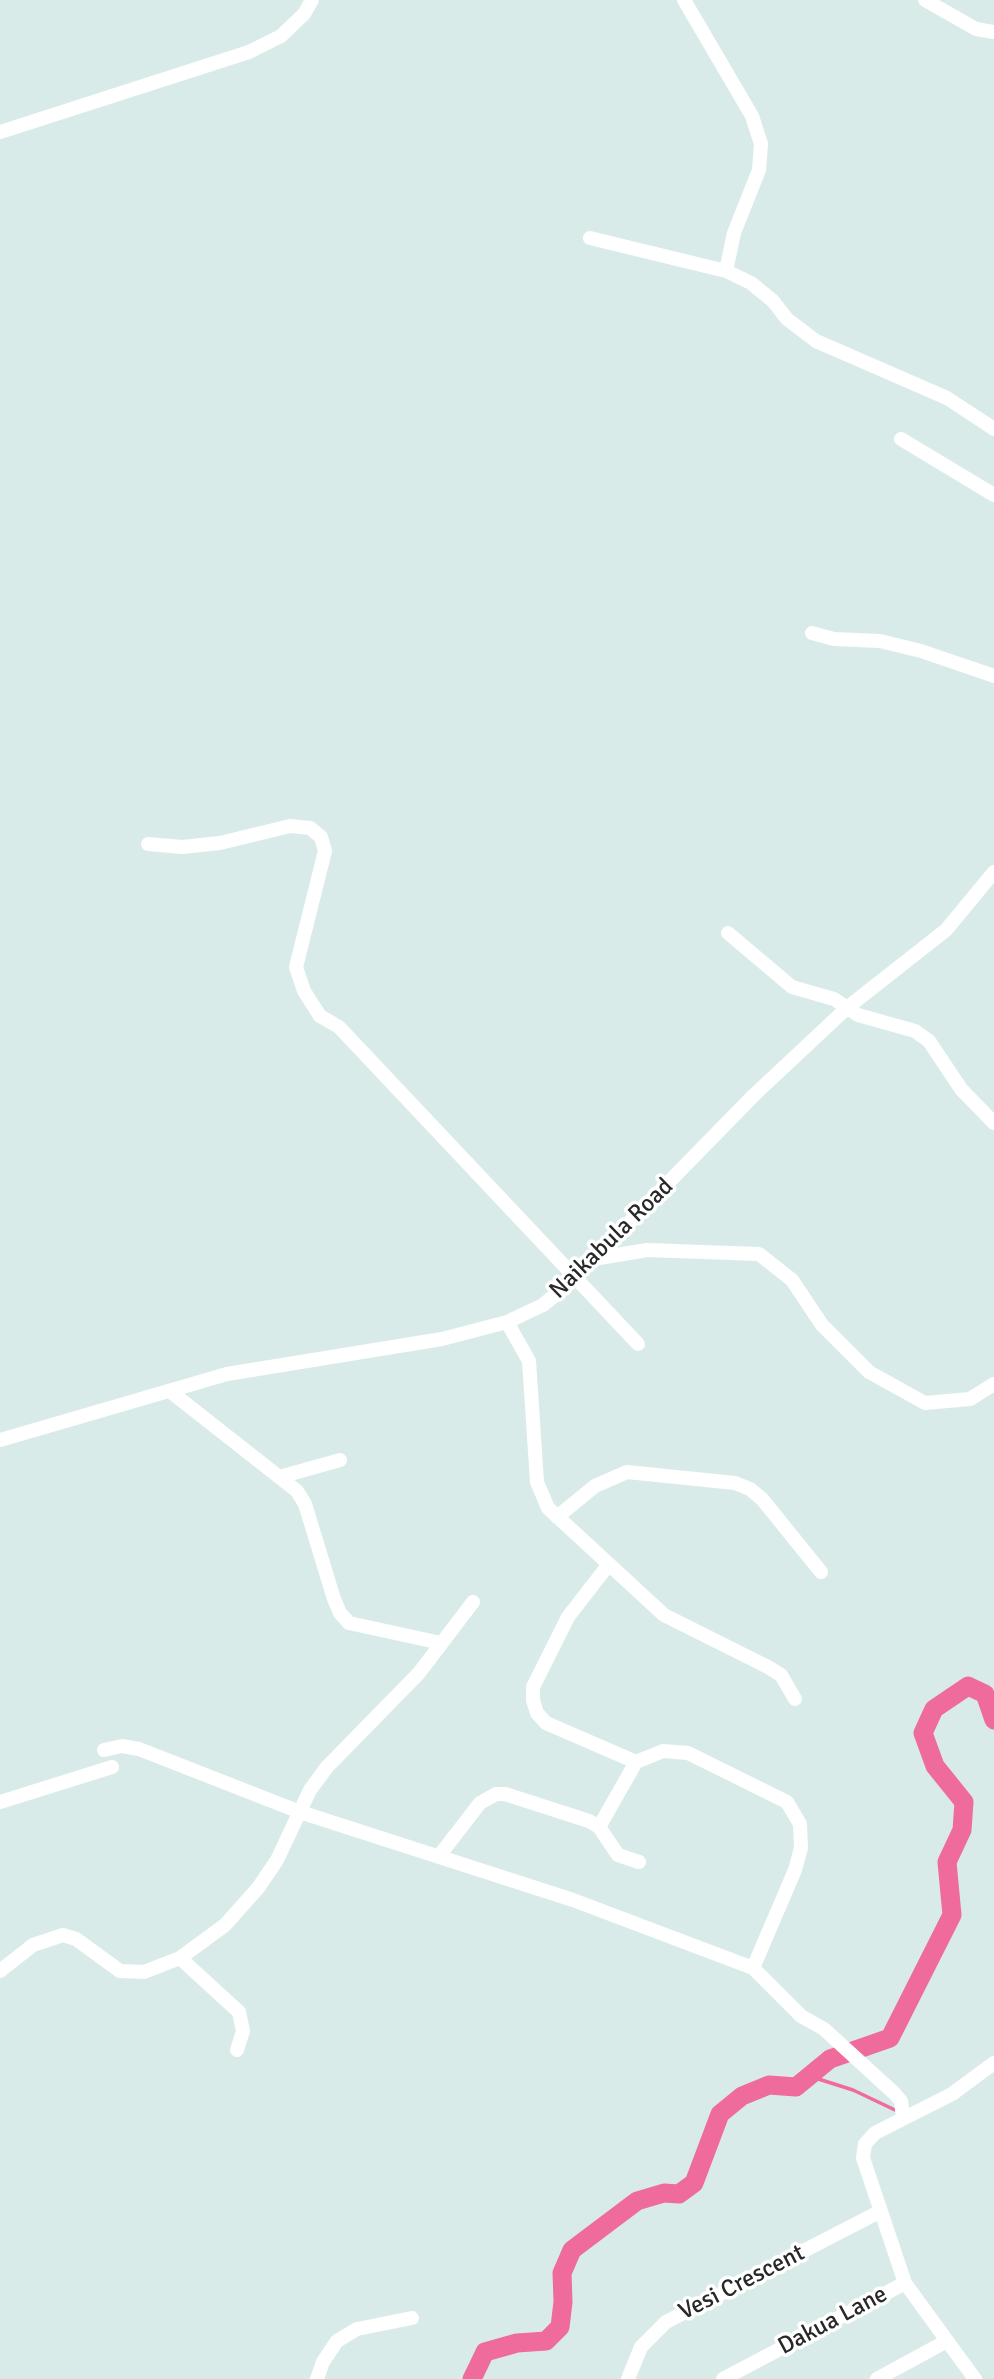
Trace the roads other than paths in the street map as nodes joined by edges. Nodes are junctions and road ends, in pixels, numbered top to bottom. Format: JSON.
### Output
{"nodes":[{"id":1,"x":312,"y":0,"type":"edge"},
{"id":2,"x":684,"y":0,"type":"edge"},
{"id":3,"x":925,"y":0,"type":"edge"},
{"id":4,"x":994,"y":32,"type":"edge"},
{"id":5,"x":0,"y":132,"type":"edge"},
{"id":6,"x":590,"y":237,"type":"dead end"},
{"id":7,"x":726,"y":271,"type":"junction"},
{"id":8,"x":994,"y":429,"type":"edge"},
{"id":9,"x":901,"y":439,"type":"dead end"},
{"id":10,"x":994,"y":495,"type":"edge"},
{"id":11,"x":812,"y":633,"type":"dead end"},
{"id":12,"x":994,"y":676,"type":"edge"},
{"id":13,"x":148,"y":844,"type":"dead end"},
{"id":14,"x":994,"y":872,"type":"edge"},
{"id":15,"x":729,"y":933,"type":"dead end"},
{"id":16,"x":848,"y":1007,"type":"junction"},
{"id":17,"x":994,"y":1123,"type":"edge"},
{"id":18,"x":593,"y":1259,"type":"junction"},
{"id":19,"x":575,"y":1278,"type":"junction"},
{"id":20,"x":507,"y":1322,"type":"junction"},
{"id":21,"x":639,"y":1344,"type":"dead end"},
{"id":22,"x":994,"y":1384,"type":"edge"},
{"id":23,"x":171,"y":1392,"type":"junction"},
{"id":24,"x":0,"y":1440,"type":"edge"},
{"id":25,"x":340,"y":1460,"type":"dead end"},
{"id":26,"x":282,"y":1476,"type":"junction"},
{"id":27,"x":557,"y":1517,"type":"junction"},
{"id":28,"x":609,"y":1564,"type":"junction"},
{"id":29,"x":821,"y":1572,"type":"dead end"},
{"id":30,"x":472,"y":1602,"type":"dead end"},
{"id":31,"x":442,"y":1643,"type":"junction"},
{"id":32,"x":795,"y":1699,"type":"dead end"},
{"id":33,"x":104,"y":1750,"type":"dead end"},
{"id":34,"x":636,"y":1762,"type":"junction"},
{"id":35,"x":112,"y":1767,"type":"dead end"},
{"id":36,"x":0,"y":1802,"type":"edge"},
{"id":37,"x":300,"y":1812,"type":"junction"},
{"id":38,"x":600,"y":1826,"type":"junction"},
{"id":39,"x":439,"y":1856,"type":"junction"},
{"id":40,"x":639,"y":1862,"type":"dead end"},
{"id":41,"x":180,"y":1958,"type":"junction"},
{"id":42,"x":753,"y":1968,"type":"junction"},
{"id":43,"x":0,"y":1971,"type":"edge"},
{"id":44,"x":237,"y":2050,"type":"dead end"},
{"id":45,"x":994,"y":2063,"type":"edge"},
{"id":46,"x":903,"y":2119,"type":"junction"},
{"id":47,"x":879,"y":2212,"type":"junction"},
{"id":48,"x":905,"y":2283,"type":"junction"},
{"id":49,"x":412,"y":2318,"type":"dead end"},
{"id":50,"x":945,"y":2342,"type":"junction"},
{"id":51,"x":317,"y":2379,"type":"edge"},
{"id":52,"x":628,"y":2379,"type":"edge"},
{"id":53,"x":723,"y":2379,"type":"edge"},
{"id":54,"x":877,"y":2379,"type":"edge"},
{"id":55,"x":975,"y":2379,"type":"edge"}],
"edges":[{"from":1,"to":5,"type":"street"},
{"from":2,"to":7,"type":"street"},
{"from":3,"to":4,"type":"street"},
{"from":6,"to":7,"type":"street"},
{"from":7,"to":8,"type":"street"},
{"from":9,"to":10,"type":"street"},
{"from":11,"to":12,"type":"street"},
{"from":13,"to":19,"type":"street"},
{"from":14,"to":16,"type":"street","name":"Naikabula Road"},
{"from":15,"to":16,"type":"street"},
{"from":16,"to":17,"type":"street"},
{"from":16,"to":18,"type":"street","name":"Naikabula Road"},
{"from":18,"to":19,"type":"street","name":"Naikabula Road"},
{"from":18,"to":22,"type":"street"},
{"from":19,"to":20,"type":"street","name":"Naikabula Road"},
{"from":19,"to":21,"type":"street"},
{"from":20,"to":23,"type":"street","name":"Naikabula Road"},
{"from":20,"to":27,"type":"street"},
{"from":23,"to":24,"type":"street","name":"Naikabula Road"},
{"from":23,"to":26,"type":"street"},
{"from":25,"to":26,"type":"street"},
{"from":26,"to":31,"type":"street"},
{"from":27,"to":28,"type":"street"},
{"from":27,"to":29,"type":"street"},
{"from":28,"to":32,"type":"street"},
{"from":28,"to":34,"type":"street"},
{"from":30,"to":31,"type":"street"},
{"from":31,"to":37,"type":"street"},
{"from":33,"to":37,"type":"street"},
{"from":34,"to":38,"type":"street"},
{"from":34,"to":42,"type":"street"},
{"from":35,"to":36,"type":"street"},
{"from":37,"to":39,"type":"street"},
{"from":37,"to":41,"type":"street"},
{"from":38,"to":39,"type":"street"},
{"from":38,"to":40,"type":"street"},
{"from":39,"to":42,"type":"street"},
{"from":41,"to":43,"type":"street"},
{"from":41,"to":44,"type":"street"},
{"from":42,"to":46,"type":"street"},
{"from":45,"to":46,"type":"street"},
{"from":46,"to":47,"type":"street"},
{"from":47,"to":48,"type":"street"},
{"from":47,"to":52,"type":"street","name":"Vesi Crescent"},
{"from":48,"to":50,"type":"street"},
{"from":48,"to":53,"type":"street","name":"Dakua Lane"},
{"from":49,"to":51,"type":"street"},
{"from":50,"to":54,"type":"street"},
{"from":50,"to":55,"type":"street"}]}
